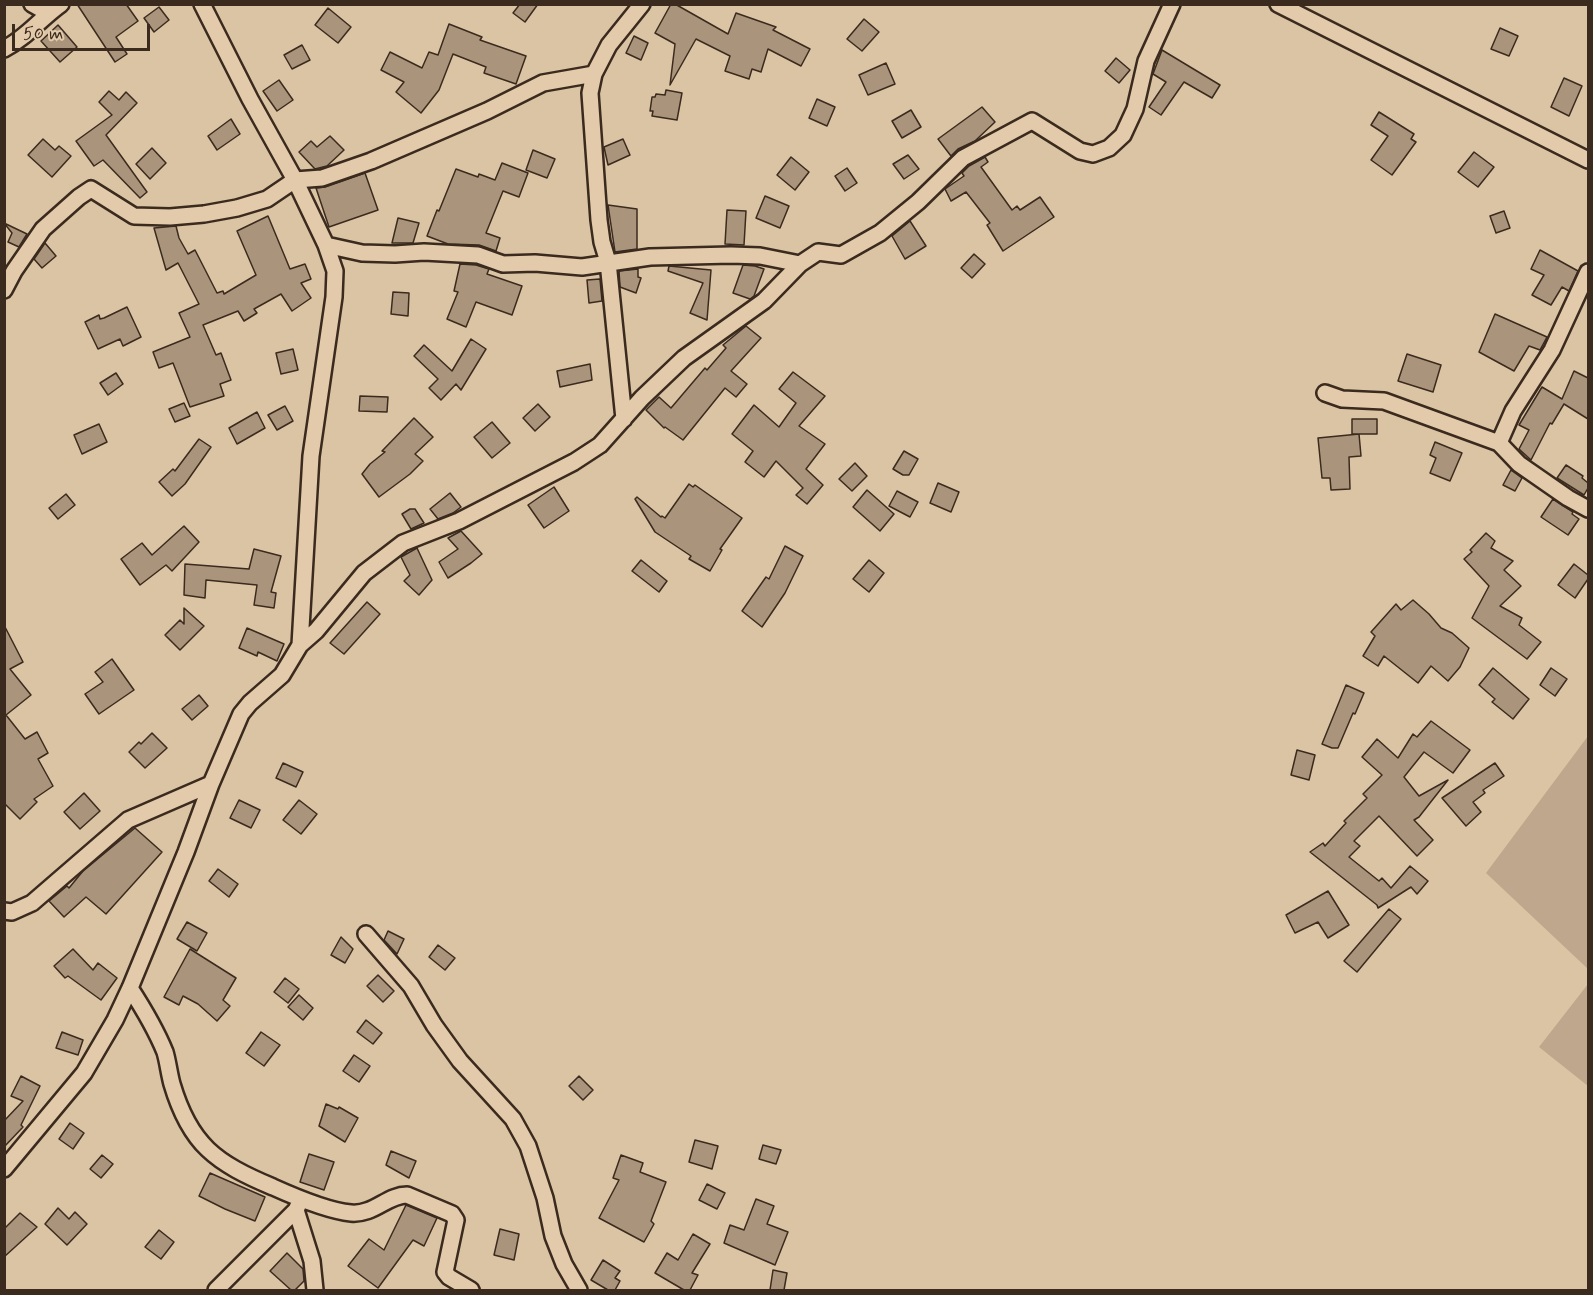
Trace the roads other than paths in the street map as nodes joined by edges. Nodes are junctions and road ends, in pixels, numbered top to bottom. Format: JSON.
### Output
{"nodes":[{"id":1,"x":32,"y":4,"type":"edge"},
{"id":2,"x":202,"y":4,"type":"edge"},
{"id":3,"x":642,"y":4,"type":"edge"},
{"id":4,"x":1172,"y":4,"type":"edge"},
{"id":5,"x":1278,"y":4,"type":"edge"},
{"id":6,"x":54,"y":9,"type":"edge"},
{"id":7,"x":4,"y":49,"type":"edge"},
{"id":8,"x":594,"y":74,"type":"junction"},
{"id":9,"x":1588,"y":160,"type":"edge"},
{"id":10,"x":295,"y":180,"type":"junction"},
{"id":11,"x":326,"y":245,"type":"junction"},
{"id":12,"x":608,"y":262,"type":"junction"},
{"id":13,"x":800,"y":264,"type":"junction"},
{"id":14,"x":1588,"y":272,"type":"edge"},
{"id":15,"x":4,"y":290,"type":"edge"},
{"id":16,"x":1325,"y":393,"type":"dead end"},
{"id":17,"x":624,"y":419,"type":"junction"},
{"id":18,"x":1499,"y":443,"type":"junction"},
{"id":19,"x":1588,"y":509,"type":"edge"},
{"id":20,"x":300,"y":645,"type":"junction"},
{"id":21,"x":211,"y":784,"type":"junction"},
{"id":22,"x":4,"y":911,"type":"edge"},
{"id":23,"x":366,"y":934,"type":"dead end"},
{"id":24,"x":130,"y":988,"type":"junction"},
{"id":25,"x":4,"y":1169,"type":"edge"},
{"id":26,"x":298,"y":1204,"type":"junction"},
{"id":27,"x":216,"y":1290,"type":"edge"},
{"id":28,"x":315,"y":1290,"type":"edge"},
{"id":29,"x":471,"y":1290,"type":"edge"},
{"id":30,"x":579,"y":1290,"type":"edge"}],
"edges":[{"from":1,"to":6,"type":"street"},
{"from":2,"to":10,"type":"street"},
{"from":3,"to":8,"type":"street"},
{"from":4,"to":13,"type":"street"},
{"from":5,"to":9,"type":"street"},
{"from":6,"to":7,"type":"street"},
{"from":8,"to":10,"type":"street"},
{"from":8,"to":12,"type":"street"},
{"from":10,"to":11,"type":"street"},
{"from":10,"to":15,"type":"street"},
{"from":11,"to":12,"type":"street"},
{"from":11,"to":20,"type":"street"},
{"from":12,"to":13,"type":"street"},
{"from":12,"to":17,"type":"street"},
{"from":13,"to":17,"type":"street"},
{"from":14,"to":18,"type":"street"},
{"from":16,"to":18,"type":"street"},
{"from":17,"to":20,"type":"street"},
{"from":18,"to":19,"type":"street"},
{"from":20,"to":21,"type":"street"},
{"from":21,"to":22,"type":"street"},
{"from":21,"to":24,"type":"street"},
{"from":23,"to":30,"type":"street"},
{"from":24,"to":25,"type":"street"},
{"from":24,"to":26,"type":"street"},
{"from":26,"to":27,"type":"street"},
{"from":26,"to":28,"type":"street"},
{"from":26,"to":29,"type":"street"}]}
